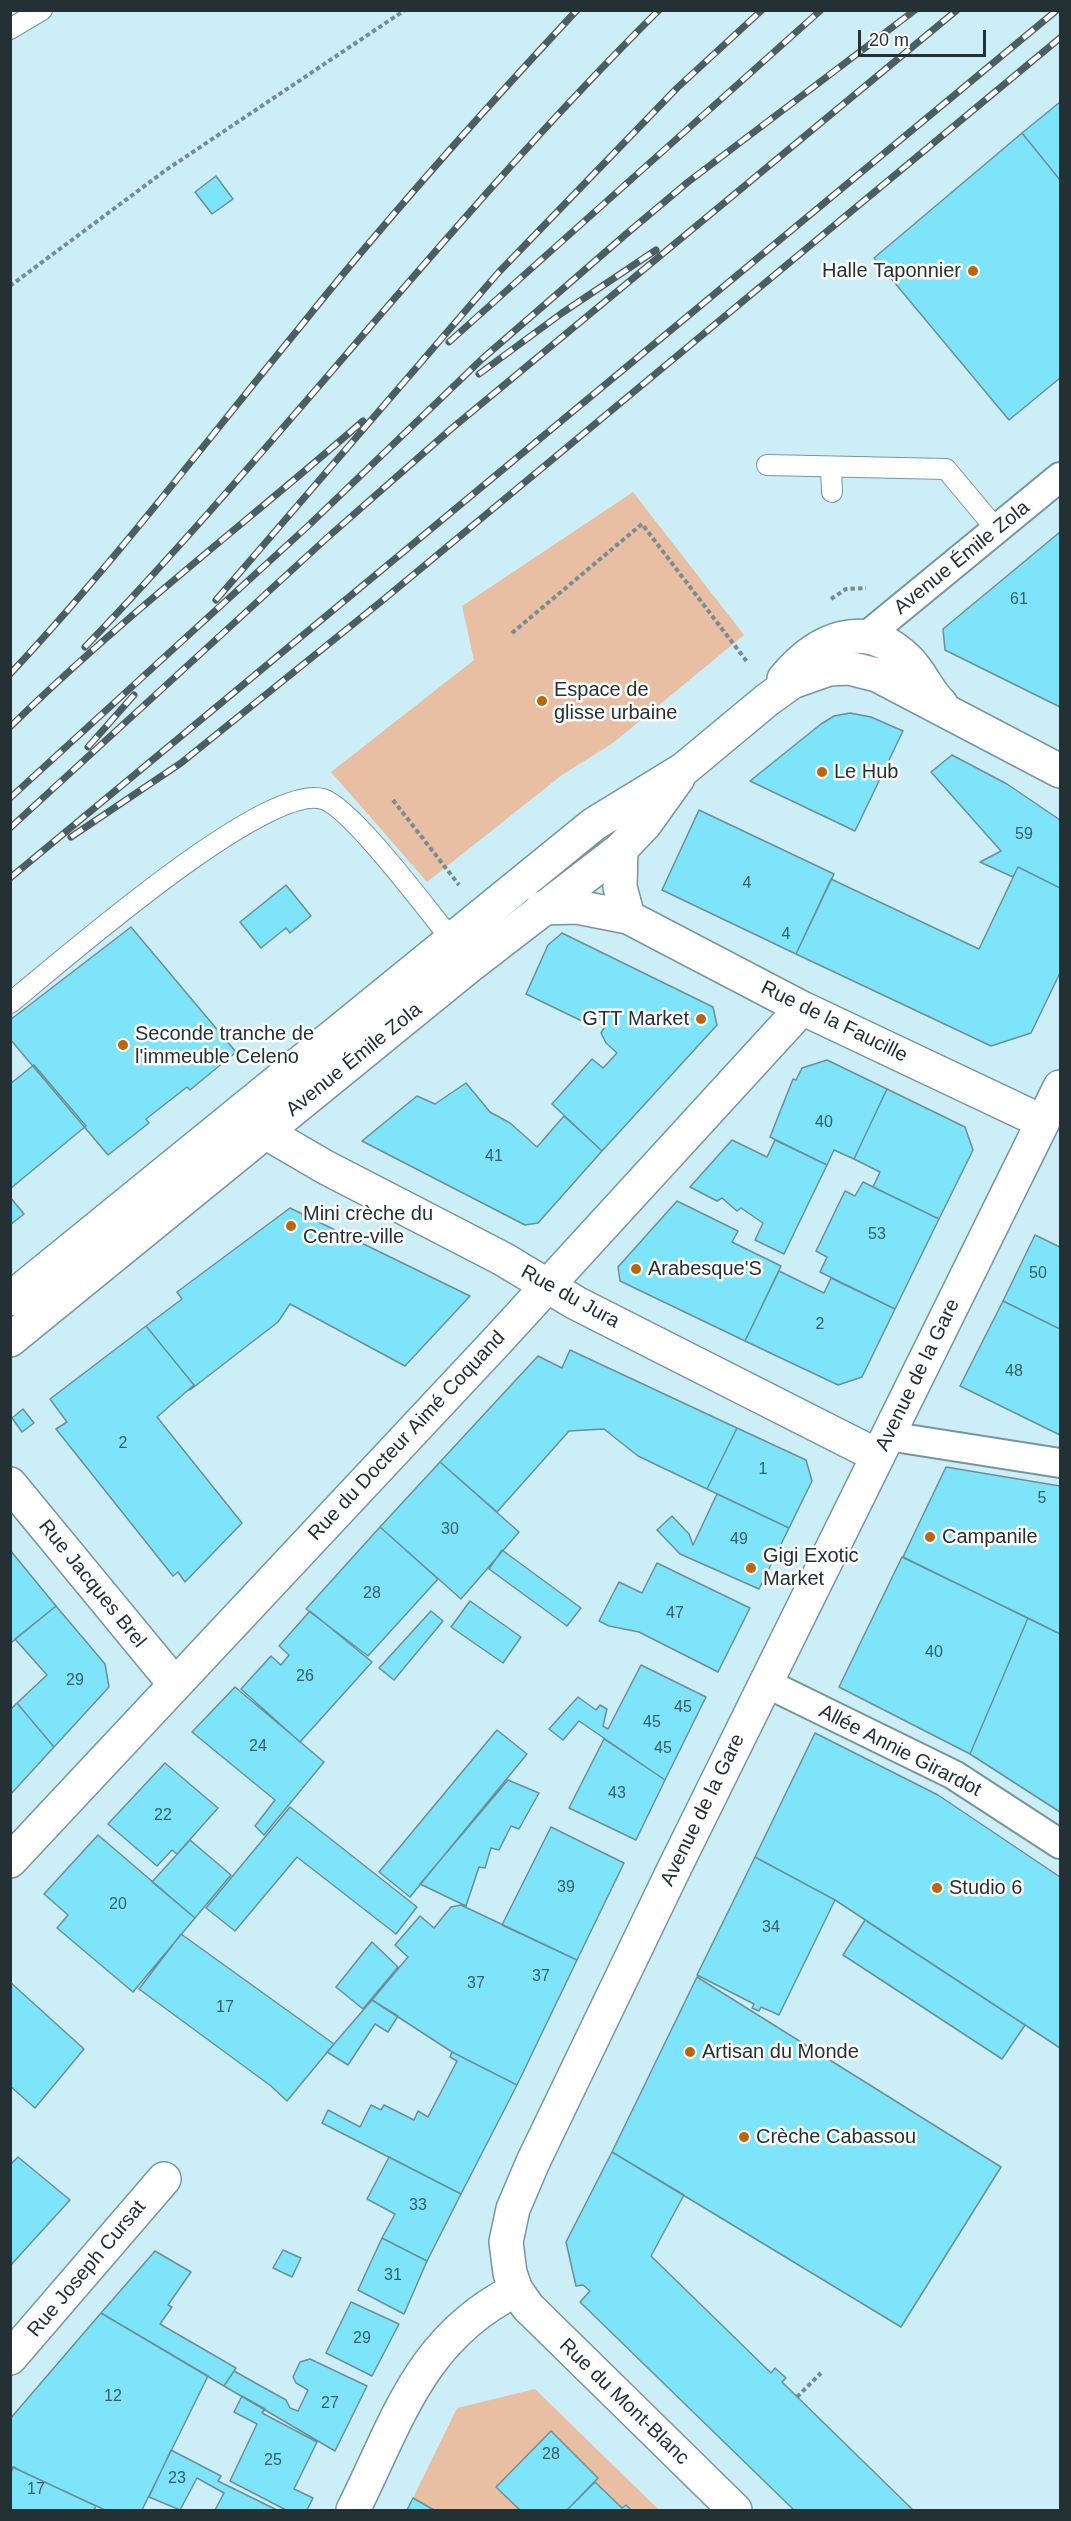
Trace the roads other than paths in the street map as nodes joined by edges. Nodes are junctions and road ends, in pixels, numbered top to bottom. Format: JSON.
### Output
{"nodes":[{"id":1,"x":42,"y":10,"type":"edge"},
{"id":2,"x":10,"y":29,"type":"edge"},
{"id":3,"x":767,"y":465,"type":"dead end"},
{"id":4,"x":831,"y":467,"type":"junction"},
{"id":5,"x":1060,"y":477,"type":"edge"},
{"id":6,"x":832,"y":492,"type":"dead end"},
{"id":7,"x":997,"y":530,"type":"junction"},
{"id":8,"x":859,"y":638,"type":"junction"},
{"id":9,"x":767,"y":700,"type":"junction"},
{"id":10,"x":946,"y":709,"type":"junction"},
{"id":11,"x":684,"y":769,"type":"junction"},
{"id":12,"x":1060,"y":771,"type":"edge"},
{"id":13,"x":627,"y":802,"type":"junction"},
{"id":14,"x":621,"y":849,"type":"junction"},
{"id":15,"x":542,"y":908,"type":"junction"},
{"id":16,"x":628,"y":917,"type":"junction"},
{"id":17,"x":452,"y":940,"type":"junction"},
{"id":18,"x":10,"y":1003,"type":"edge"},
{"id":19,"x":802,"y":1008,"type":"junction"},
{"id":20,"x":1060,"y":1087,"type":"edge"},
{"id":21,"x":1043,"y":1122,"type":"junction"},
{"id":22,"x":265,"y":1132,"type":"junction"},
{"id":23,"x":547,"y":1285,"type":"junction"},
{"id":24,"x":10,"y":1299,"type":"edge"},
{"id":25,"x":10,"y":1340,"type":"edge"},
{"id":26,"x":883,"y":1446,"type":"junction"},
{"id":27,"x":1060,"y":1463,"type":"edge"},
{"id":28,"x":10,"y":1484,"type":"edge"},
{"id":29,"x":174,"y":1683,"type":"junction"},
{"id":30,"x":766,"y":1683,"type":"junction"},
{"id":31,"x":1060,"y":1844,"type":"edge"},
{"id":32,"x":10,"y":1862,"type":"edge"},
{"id":33,"x":164,"y":2179,"type":"dead end"},
{"id":34,"x":516,"y":2290,"type":"junction"},
{"id":35,"x":10,"y":2358,"type":"edge"},
{"id":36,"x":353,"y":2511,"type":"edge"},
{"id":37,"x":735,"y":2511,"type":"edge"}],
"edges":[{"from":1,"to":2,"type":"lane"},
{"from":3,"to":4,"type":"lane"},
{"from":4,"to":6,"type":"lane"},
{"from":4,"to":7,"type":"lane"},
{"from":5,"to":7,"type":"street","name":"Avenue Émile Zola"},
{"from":7,"to":8,"type":"street","name":"Avenue Émile Zola"},
{"from":8,"to":9,"type":"street","name":"Avenue Émile Zola"},
{"from":8,"to":10,"type":"street"},
{"from":9,"to":10,"type":"street","name":"Avenue Émile Zola"},
{"from":9,"to":11,"type":"street","name":"Avenue Émile Zola"},
{"from":10,"to":12,"type":"street","name":"Avenue Émile Zola"},
{"from":11,"to":13,"type":"street","name":"Avenue Émile Zola"},
{"from":11,"to":14,"type":"street","name":"Avenue Émile Zola"},
{"from":13,"to":14,"type":"street"},
{"from":13,"to":17,"type":"street","name":"Avenue Émile Zola"},
{"from":14,"to":15,"type":"street","name":"Avenue Émile Zola"},
{"from":14,"to":16,"type":"street"},
{"from":15,"to":16,"type":"street","name":"Rue de la Faucille"},
{"from":15,"to":22,"type":"street","name":"Avenue Émile Zola"},
{"from":16,"to":19,"type":"street","name":"Rue de la Faucille"},
{"from":17,"to":18,"type":"lane"},
{"from":17,"to":24,"type":"street","name":"Avenue Émile Zola"},
{"from":19,"to":21,"type":"street","name":"Rue de la Faucille"},
{"from":19,"to":23,"type":"street","name":"Rue du Docteur Aimé Coquand"},
{"from":20,"to":21,"type":"street","name":"Avenue de la Gare"},
{"from":21,"to":26,"type":"street","name":"Avenue de la Gare"},
{"from":22,"to":23,"type":"street","name":"Rue du Jura"},
{"from":22,"to":25,"type":"street","name":"Avenue Émile Zola"},
{"from":23,"to":26,"type":"street","name":"Rue du Jura"},
{"from":23,"to":29,"type":"street","name":"Rue du Docteur Aimé Coquand"},
{"from":26,"to":27,"type":"street"},
{"from":26,"to":30,"type":"street","name":"Avenue de la Gare"},
{"from":28,"to":29,"type":"street","name":"Rue Jacques Brel"},
{"from":29,"to":32,"type":"street","name":"Rue du Docteur Aimé Coquand"},
{"from":30,"to":31,"type":"street","name":"Allée Annie Girardot"},
{"from":30,"to":34,"type":"street","name":"Avenue de la Gare"},
{"from":33,"to":35,"type":"street","name":"Rue Joseph Cursat"},
{"from":34,"to":36,"type":"street"},
{"from":34,"to":37,"type":"street","name":"Rue du Mont-Blanc"}]}
